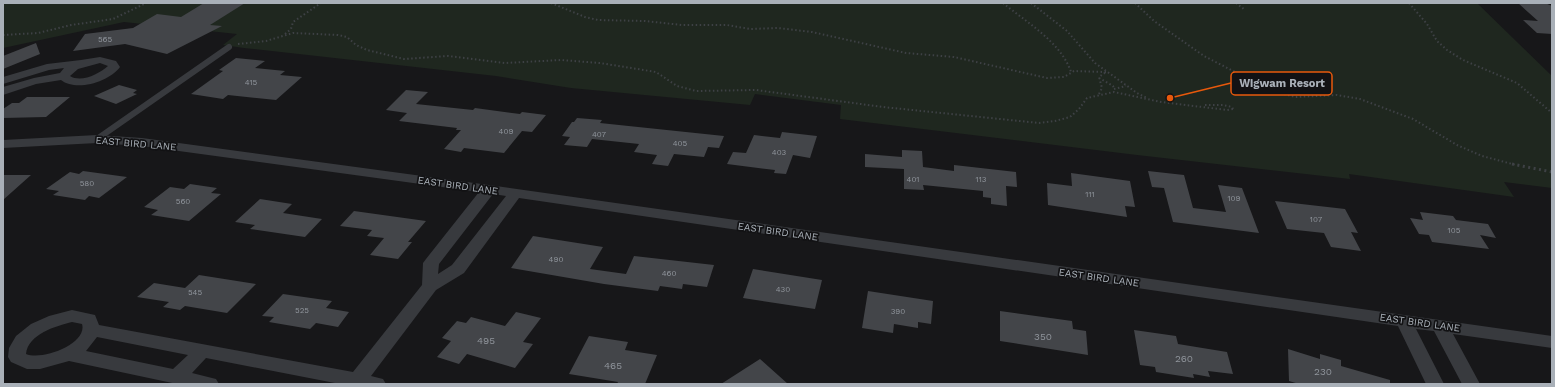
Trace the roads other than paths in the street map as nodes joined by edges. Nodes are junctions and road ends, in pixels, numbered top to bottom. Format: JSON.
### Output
{"nodes":[{"id":1,"x":229,"y":47,"type":"road end"},
{"id":2,"x":84,"y":63,"type":"junction"},
{"id":3,"x":64,"y":76,"type":"junction"},
{"id":4,"x":3,"y":81,"type":"edge"},
{"id":5,"x":3,"y":91,"type":"edge"},
{"id":6,"x":97,"y":139,"type":"junction"},
{"id":7,"x":3,"y":144,"type":"edge"},
{"id":8,"x":489,"y":189,"type":"junction"},
{"id":9,"x":516,"y":193,"type":"junction"},
{"id":10,"x":430,"y":286,"type":"junction"},
{"id":11,"x":1403,"y":320,"type":"junction"},
{"id":12,"x":1440,"y":326,"type":"junction"},
{"id":13,"x":92,"y":330,"type":"junction"},
{"id":14,"x":1552,"y":342,"type":"edge"},
{"id":15,"x":202,"y":351,"type":"junction"},
{"id":16,"x":67,"y":354,"type":"junction"},
{"id":17,"x":177,"y":377,"type":"junction"},
{"id":18,"x":355,"y":382,"type":"edge"},
{"id":19,"x":210,"y":384,"type":"edge"},
{"id":20,"x":377,"y":384,"type":"edge"},
{"id":21,"x":1435,"y":384,"type":"edge"},
{"id":22,"x":1471,"y":384,"type":"edge"}],
"edges":[{"from":1,"to":6,"type":"lane"},
{"from":2,"to":3,"type":"street"},
{"from":2,"to":3,"type":"street"},
{"from":2,"to":4,"type":"street"},
{"from":3,"to":5,"type":"street"},
{"from":6,"to":7,"type":"street","name":"EAST BIRD LANE"},
{"from":6,"to":8,"type":"street","name":"EAST BIRD LANE"},
{"from":8,"to":9,"type":"street","name":"EAST BIRD LANE"},
{"from":8,"to":10,"type":"street"},
{"from":9,"to":10,"type":"street"},
{"from":9,"to":11,"type":"street","name":"EAST BIRD LANE"},
{"from":10,"to":18,"type":"street"},
{"from":11,"to":12,"type":"street","name":"EAST BIRD LANE"},
{"from":11,"to":21,"type":"street"},
{"from":12,"to":14,"type":"street","name":"EAST BIRD LANE"},
{"from":12,"to":22,"type":"street"},
{"from":13,"to":15,"type":"street"},
{"from":13,"to":16,"type":"street"},
{"from":13,"to":16,"type":"street"},
{"from":15,"to":17,"type":"street"},
{"from":15,"to":18,"type":"street"},
{"from":16,"to":17,"type":"street"},
{"from":17,"to":19,"type":"street"},
{"from":18,"to":20,"type":"street"}]}
